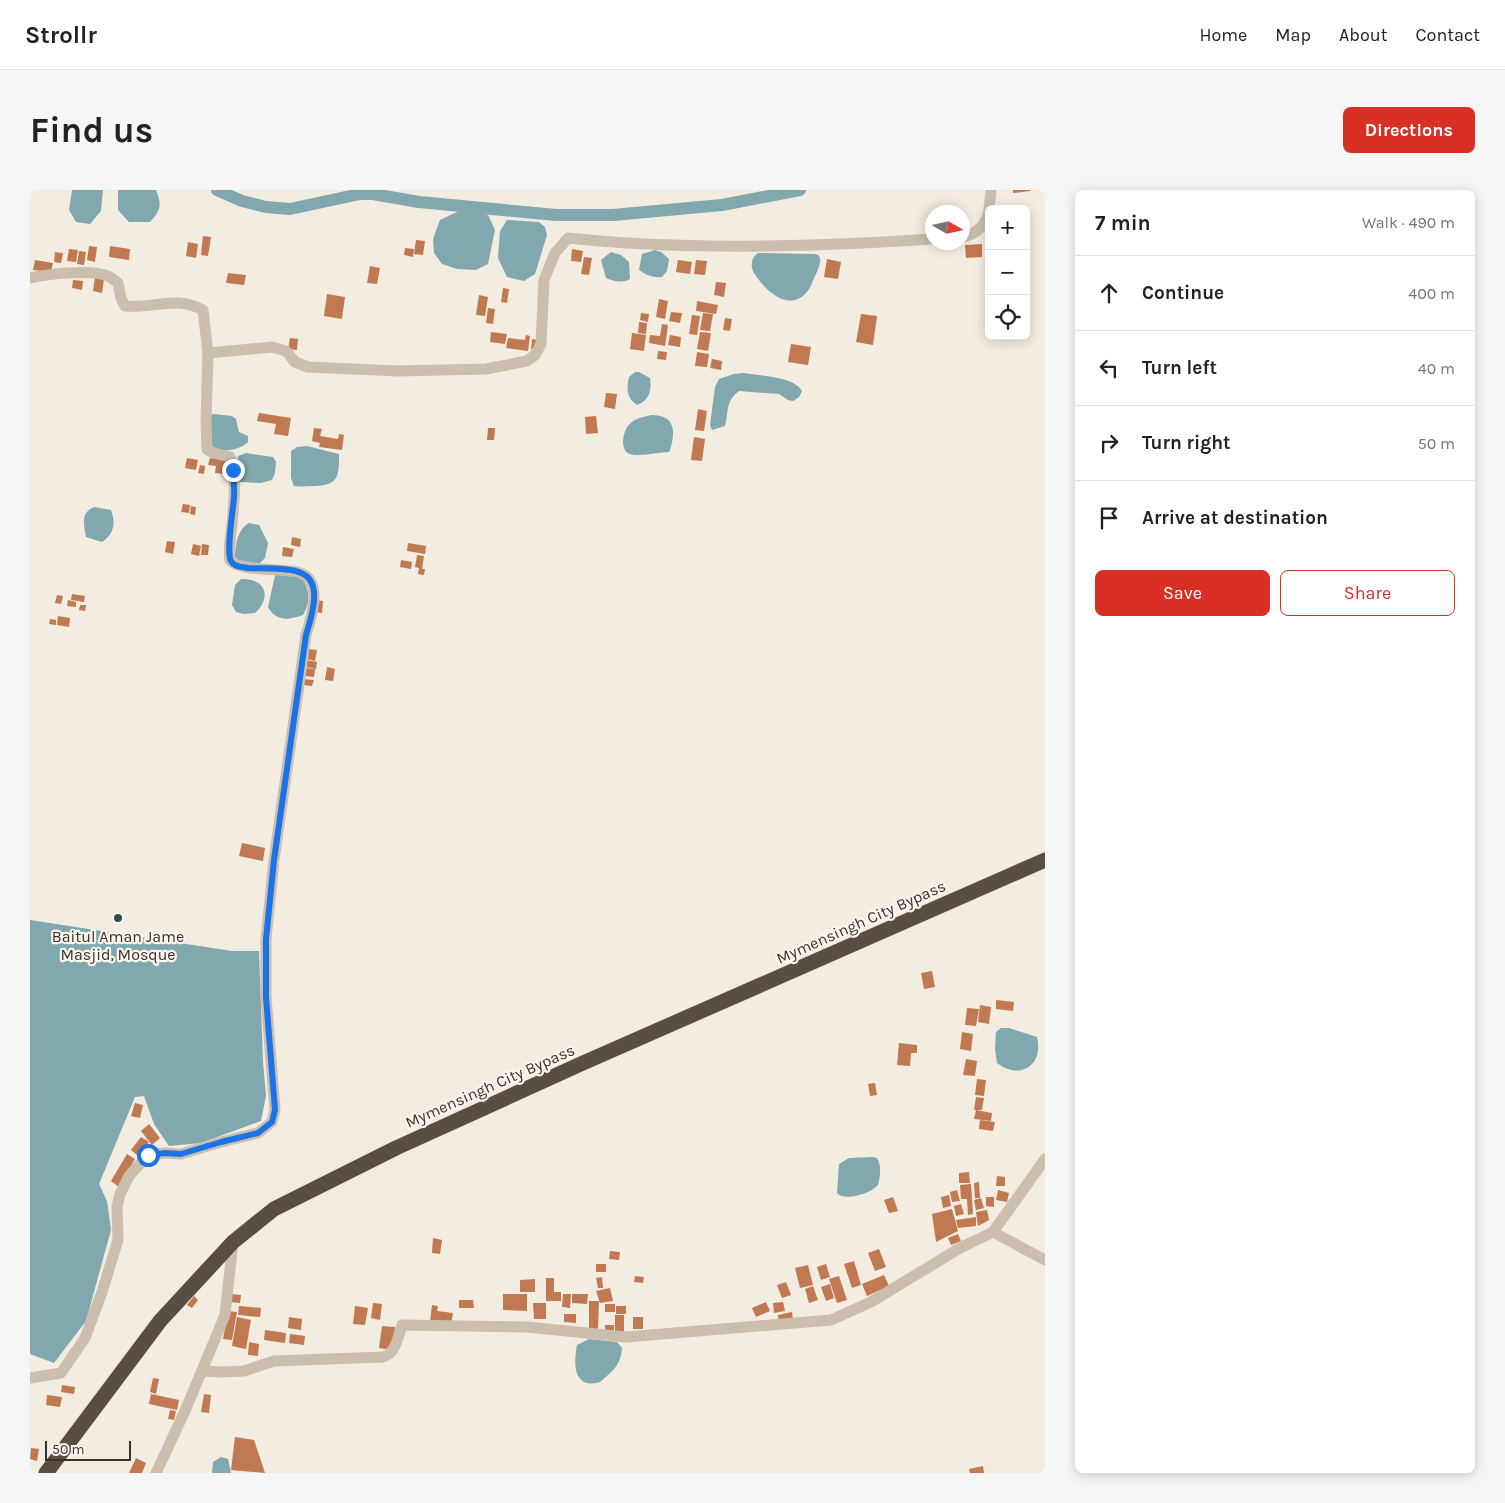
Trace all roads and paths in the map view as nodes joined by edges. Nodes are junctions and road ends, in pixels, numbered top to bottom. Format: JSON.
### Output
{"nodes":[{"id":1,"x":991,"y":190,"type":"edge"},
{"id":2,"x":990,"y":205,"type":"edge"},
{"id":3,"x":985,"y":220,"type":"edge"},
{"id":4,"x":970,"y":234,"type":"edge"},
{"id":5,"x":925,"y":239,"type":"edge"},
{"id":6,"x":30,"y":278,"type":"edge"},
{"id":7,"x":208,"y":353,"type":"junction"},
{"id":8,"x":1045,"y":860,"type":"edge"},
{"id":9,"x":1045,"y":1158,"type":"edge"},
{"id":10,"x":993,"y":1232,"type":"junction"},
{"id":11,"x":233,"y":1242,"type":"junction"},
{"id":12,"x":1045,"y":1260,"type":"edge"},
{"id":13,"x":202,"y":1371,"type":"junction"},
{"id":14,"x":30,"y":1378,"type":"edge"},
{"id":15,"x":46,"y":1473,"type":"edge"},
{"id":16,"x":156,"y":1473,"type":"edge"}],
"edges":[{"from":1,"to":2,"type":"street"},
{"from":3,"to":4,"type":"street"},
{"from":5,"to":7,"type":"street"},
{"from":6,"to":7,"type":"street"},
{"from":7,"to":14,"type":"street"},
{"from":8,"to":11,"type":"highway","name":"Mymensingh City Bypass"},
{"from":9,"to":10,"type":"street"},
{"from":10,"to":12,"type":"street"},
{"from":10,"to":13,"type":"street"},
{"from":11,"to":13,"type":"street"},
{"from":11,"to":15,"type":"highway","name":"Mymensingh City Bypass"},
{"from":13,"to":16,"type":"street"}]}
